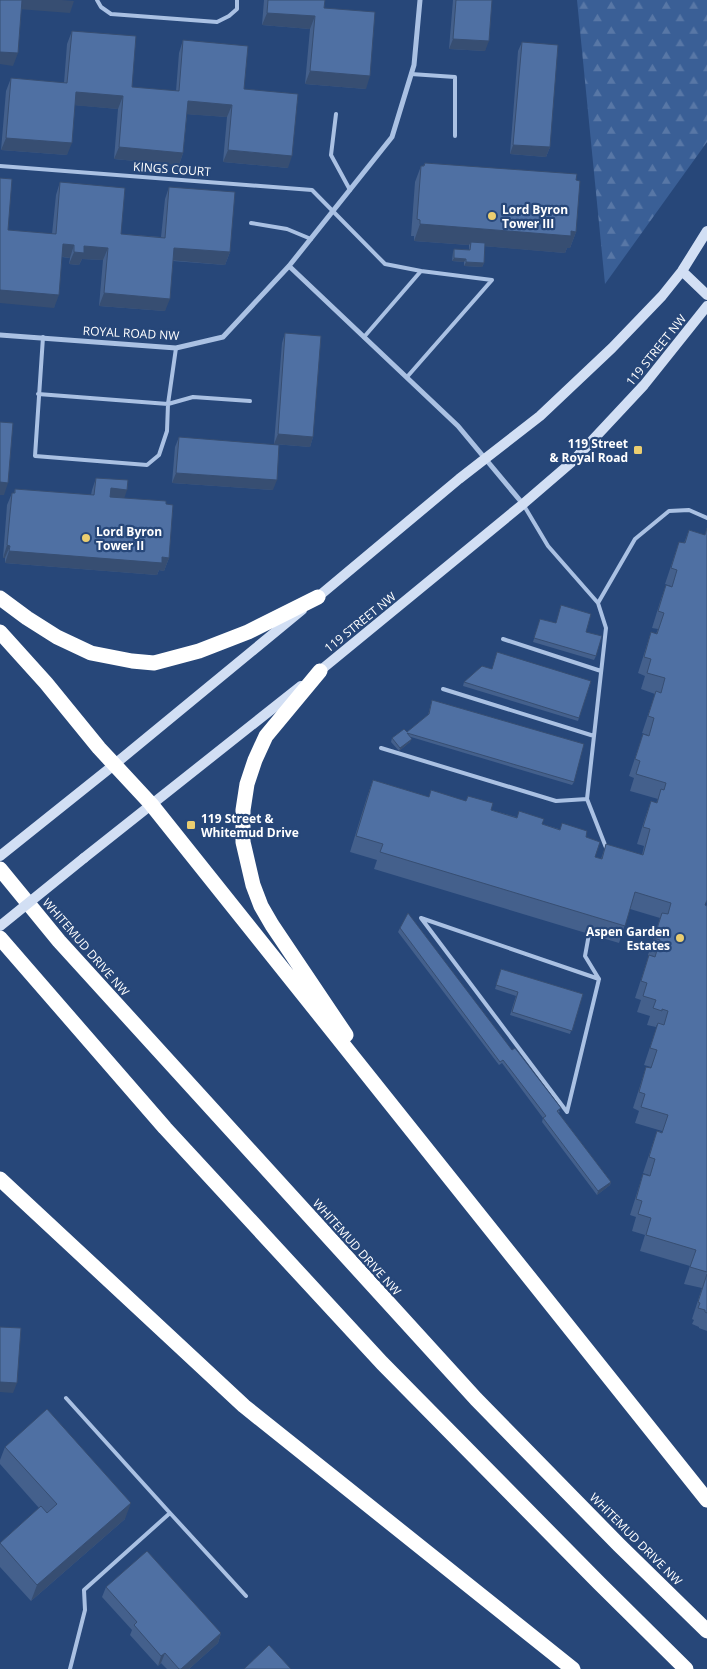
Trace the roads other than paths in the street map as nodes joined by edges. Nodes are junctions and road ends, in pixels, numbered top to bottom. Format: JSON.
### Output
{"nodes":[{"id":1,"x":98,"y":0,"type":"edge"},
{"id":2,"x":237,"y":0,"type":"edge"},
{"id":3,"x":420,"y":0,"type":"edge"},
{"id":4,"x":411,"y":74,"type":"junction"},
{"id":5,"x":336,"y":114,"type":"dead end"},
{"id":6,"x":455,"y":136,"type":"dead end"},
{"id":7,"x":0,"y":166,"type":"edge"},
{"id":8,"x":350,"y":190,"type":"junction"},
{"id":9,"x":334,"y":211,"type":"junction"},
{"id":10,"x":251,"y":223,"type":"dead end"},
{"id":11,"x":707,"y":231,"type":"edge"},
{"id":12,"x":311,"y":240,"type":"junction"},
{"id":13,"x":290,"y":266,"type":"junction"},
{"id":14,"x":421,"y":271,"type":"junction"},
{"id":15,"x":682,"y":271,"type":"junction"},
{"id":16,"x":707,"y":295,"type":"edge"},
{"id":17,"x":707,"y":306,"type":"edge"},
{"id":18,"x":0,"y":335,"type":"edge"},
{"id":19,"x":43,"y":337,"type":"junction"},
{"id":20,"x":364,"y":337,"type":"junction"},
{"id":21,"x":176,"y":348,"type":"junction"},
{"id":22,"x":407,"y":378,"type":"junction"},
{"id":23,"x":38,"y":394,"type":"junction"},
{"id":24,"x":250,"y":401,"type":"dead end"},
{"id":25,"x":168,"y":404,"type":"junction"},
{"id":26,"x":486,"y":459,"type":"junction"},
{"id":27,"x":523,"y":504,"type":"junction"},
{"id":28,"x":707,"y":518,"type":"edge"},
{"id":29,"x":318,"y":597,"type":"junction"},
{"id":30,"x":0,"y":598,"type":"edge"},
{"id":31,"x":598,"y":603,"type":"junction"},
{"id":32,"x":0,"y":632,"type":"edge"},
{"id":33,"x":503,"y":639,"type":"dead end"},
{"id":34,"x":320,"y":671,"type":"junction"},
{"id":35,"x":601,"y":671,"type":"junction"},
{"id":36,"x":443,"y":689,"type":"dead end"},
{"id":37,"x":594,"y":736,"type":"junction"},
{"id":38,"x":382,"y":748,"type":"dead end"},
{"id":39,"x":115,"y":764,"type":"junction"},
{"id":40,"x":587,"y":798,"type":"junction"},
{"id":41,"x":151,"y":804,"type":"junction"},
{"id":42,"x":0,"y":856,"type":"edge"},
{"id":43,"x":610,"y":856,"type":"edge"},
{"id":44,"x":0,"y":869,"type":"edge"},
{"id":45,"x":0,"y":926,"type":"edge"},
{"id":46,"x":589,"y":934,"type":"edge"},
{"id":47,"x":0,"y":938,"type":"edge"},
{"id":48,"x":599,"y":980,"type":"junction"},
{"id":49,"x":393,"y":1108,"type":"junction"},
{"id":50,"x":0,"y":1179,"type":"edge"},
{"id":51,"x":66,"y":1398,"type":"dead end"},
{"id":52,"x":707,"y":1500,"type":"edge"},
{"id":53,"x":170,"y":1513,"type":"junction"},
{"id":54,"x":246,"y":1596,"type":"dead end"},
{"id":55,"x":707,"y":1631,"type":"edge"},
{"id":56,"x":70,"y":1669,"type":"edge"},
{"id":57,"x":573,"y":1669,"type":"edge"},
{"id":58,"x":686,"y":1669,"type":"edge"}],
"edges":[{"from":1,"to":2,"type":"lane"},
{"from":3,"to":4,"type":"street","name":"ROYAL ROAD NW"},
{"from":4,"to":6,"type":"lane"},
{"from":4,"to":8,"type":"street","name":"ROYAL ROAD NW"},
{"from":5,"to":8,"type":"lane"},
{"from":7,"to":9,"type":"lane","name":"KINGS COURT"},
{"from":8,"to":9,"type":"street","name":"ROYAL ROAD NW"},
{"from":9,"to":12,"type":"street","name":"ROYAL ROAD NW"},
{"from":9,"to":14,"type":"lane","name":"KINGS COURT"},
{"from":10,"to":12,"type":"lane"},
{"from":11,"to":15,"type":"main road"},
{"from":12,"to":13,"type":"street","name":"ROYAL ROAD NW"},
{"from":13,"to":20,"type":"street"},
{"from":13,"to":21,"type":"street","name":"ROYAL ROAD NW"},
{"from":14,"to":20,"type":"lane"},
{"from":14,"to":22,"type":"lane","name":"KINGS COURT"},
{"from":15,"to":16,"type":"main road"},
{"from":15,"to":26,"type":"main road"},
{"from":17,"to":27,"type":"main road","name":"119 STREET NW"},
{"from":18,"to":19,"type":"street","name":"ROYAL ROAD NW"},
{"from":19,"to":21,"type":"street","name":"ROYAL ROAD NW"},
{"from":19,"to":23,"type":"lane"},
{"from":20,"to":22,"type":"street"},
{"from":21,"to":25,"type":"lane"},
{"from":22,"to":26,"type":"street"},
{"from":23,"to":25,"type":"lane"},
{"from":23,"to":25,"type":"lane"},
{"from":24,"to":25,"type":"lane"},
{"from":26,"to":27,"type":"street"},
{"from":26,"to":29,"type":"main road"},
{"from":27,"to":31,"type":"lane"},
{"from":27,"to":34,"type":"main road","name":"119 STREET NW"},
{"from":28,"to":31,"type":"lane"},
{"from":29,"to":30,"type":"highway"},
{"from":29,"to":39,"type":"main road"},
{"from":31,"to":35,"type":"lane"},
{"from":32,"to":39,"type":"highway"},
{"from":33,"to":35,"type":"lane"},
{"from":34,"to":41,"type":"main road","name":"119 STREET NW"},
{"from":34,"to":49,"type":"highway"},
{"from":35,"to":37,"type":"lane"},
{"from":36,"to":37,"type":"lane"},
{"from":37,"to":40,"type":"lane"},
{"from":38,"to":40,"type":"lane"},
{"from":39,"to":41,"type":"highway"},
{"from":39,"to":42,"type":"main road"},
{"from":40,"to":43,"type":"lane"},
{"from":41,"to":45,"type":"main road","name":"119 STREET NW","bridge":true},
{"from":41,"to":49,"type":"highway"},
{"from":44,"to":55,"type":"highway","name":"WHITEMUD DRIVE NW"},
{"from":46,"to":48,"type":"lane"},
{"from":47,"to":58,"type":"highway"},
{"from":48,"to":48,"type":"lane"},
{"from":49,"to":52,"type":"highway"},
{"from":50,"to":57,"type":"highway"},
{"from":51,"to":53,"type":"lane"},
{"from":53,"to":54,"type":"lane"},
{"from":53,"to":56,"type":"lane"}]}
